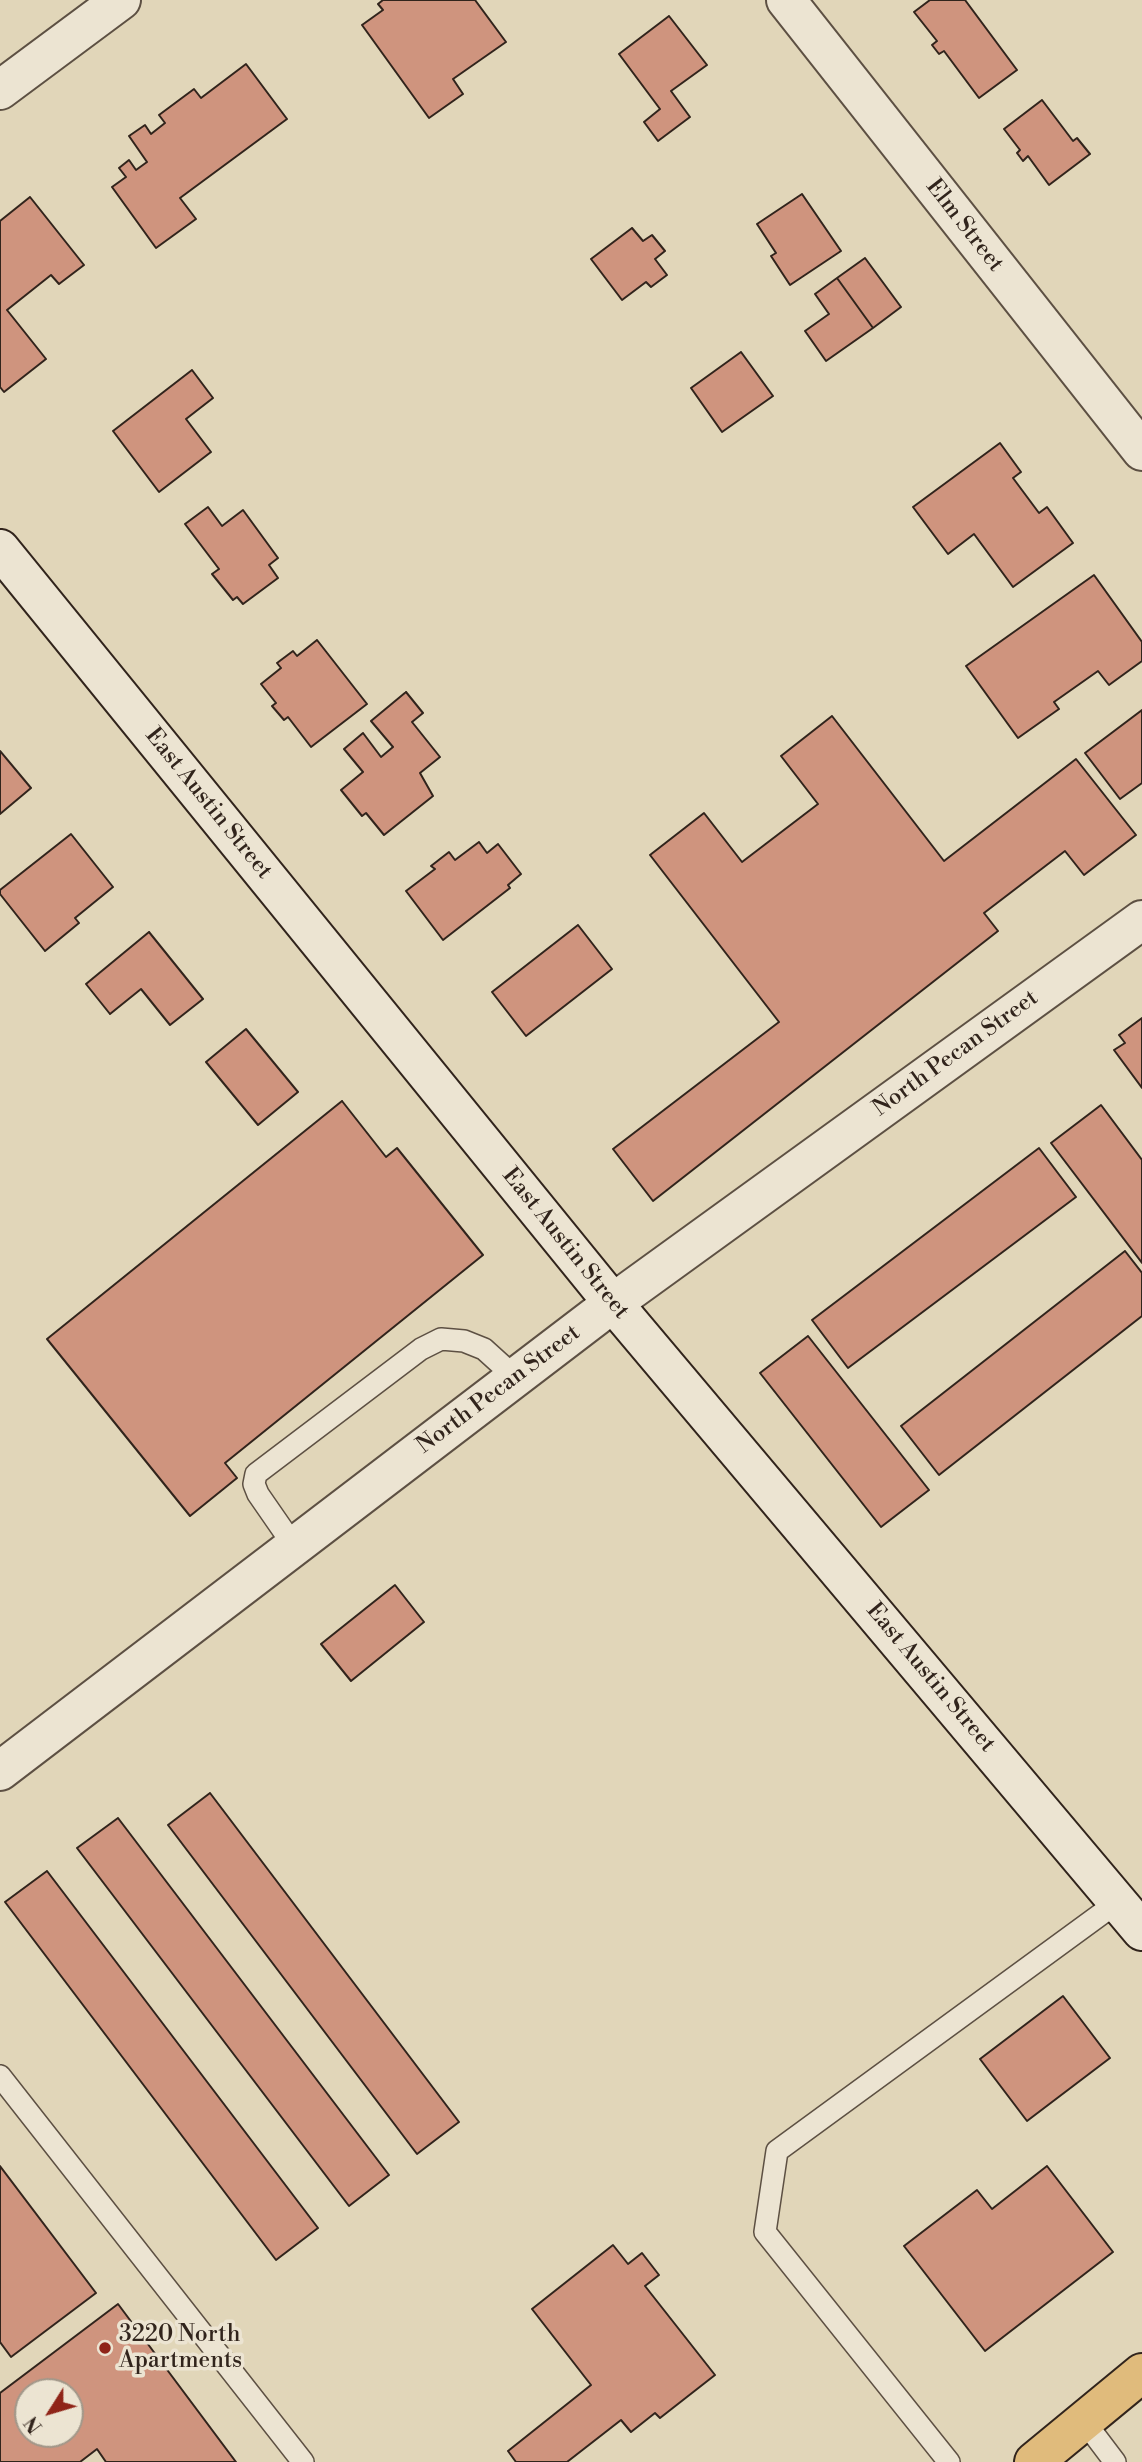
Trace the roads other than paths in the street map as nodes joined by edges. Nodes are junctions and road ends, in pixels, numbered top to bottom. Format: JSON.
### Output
{"nodes":[{"id":1,"x":121,"y":0,"type":"edge"},
{"id":2,"x":786,"y":0,"type":"edge"},
{"id":3,"x":0,"y":90,"type":"edge"},
{"id":4,"x":1142,"y":451,"type":"edge"},
{"id":5,"x":0,"y":549,"type":"edge"},
{"id":6,"x":1142,"y":920,"type":"edge"},
{"id":7,"x":612,"y":1303,"type":"junction"},
{"id":8,"x":516,"y":1378,"type":"junction"},
{"id":9,"x":294,"y":1546,"type":"junction"},
{"id":10,"x":0,"y":1771,"type":"edge"},
{"id":11,"x":1119,"y":1901,"type":"junction"},
{"id":12,"x":1142,"y":1931,"type":"edge"},
{"id":13,"x":0,"y":2076,"type":"edge"},
{"id":14,"x":1142,"y":2373,"type":"edge"},
{"id":15,"x":1084,"y":2421,"type":"junction"},
{"id":16,"x":303,"y":2462,"type":"edge"},
{"id":17,"x":949,"y":2462,"type":"edge"},
{"id":18,"x":1034,"y":2462,"type":"edge"},
{"id":19,"x":1115,"y":2462,"type":"edge"}],
"edges":[{"from":1,"to":3,"type":"street"},
{"from":2,"to":4,"type":"street","name":"Elm Street"},
{"from":5,"to":7,"type":"street","name":"East Austin Street"},
{"from":6,"to":7,"type":"street","name":"North Pecan Street"},
{"from":7,"to":8,"type":"street","name":"North Pecan Street"},
{"from":7,"to":11,"type":"street","name":"East Austin Street"},
{"from":8,"to":9,"type":"street","name":"North Pecan Street"},
{"from":8,"to":9,"type":"lane"},
{"from":9,"to":10,"type":"street","name":"North Pecan Street"},
{"from":11,"to":12,"type":"street","name":"East Austin Street"},
{"from":11,"to":17,"type":"lane"},
{"from":13,"to":16,"type":"lane"},
{"from":14,"to":15,"type":"main road"},
{"from":15,"to":18,"type":"main road"},
{"from":15,"to":19,"type":"lane"}]}
